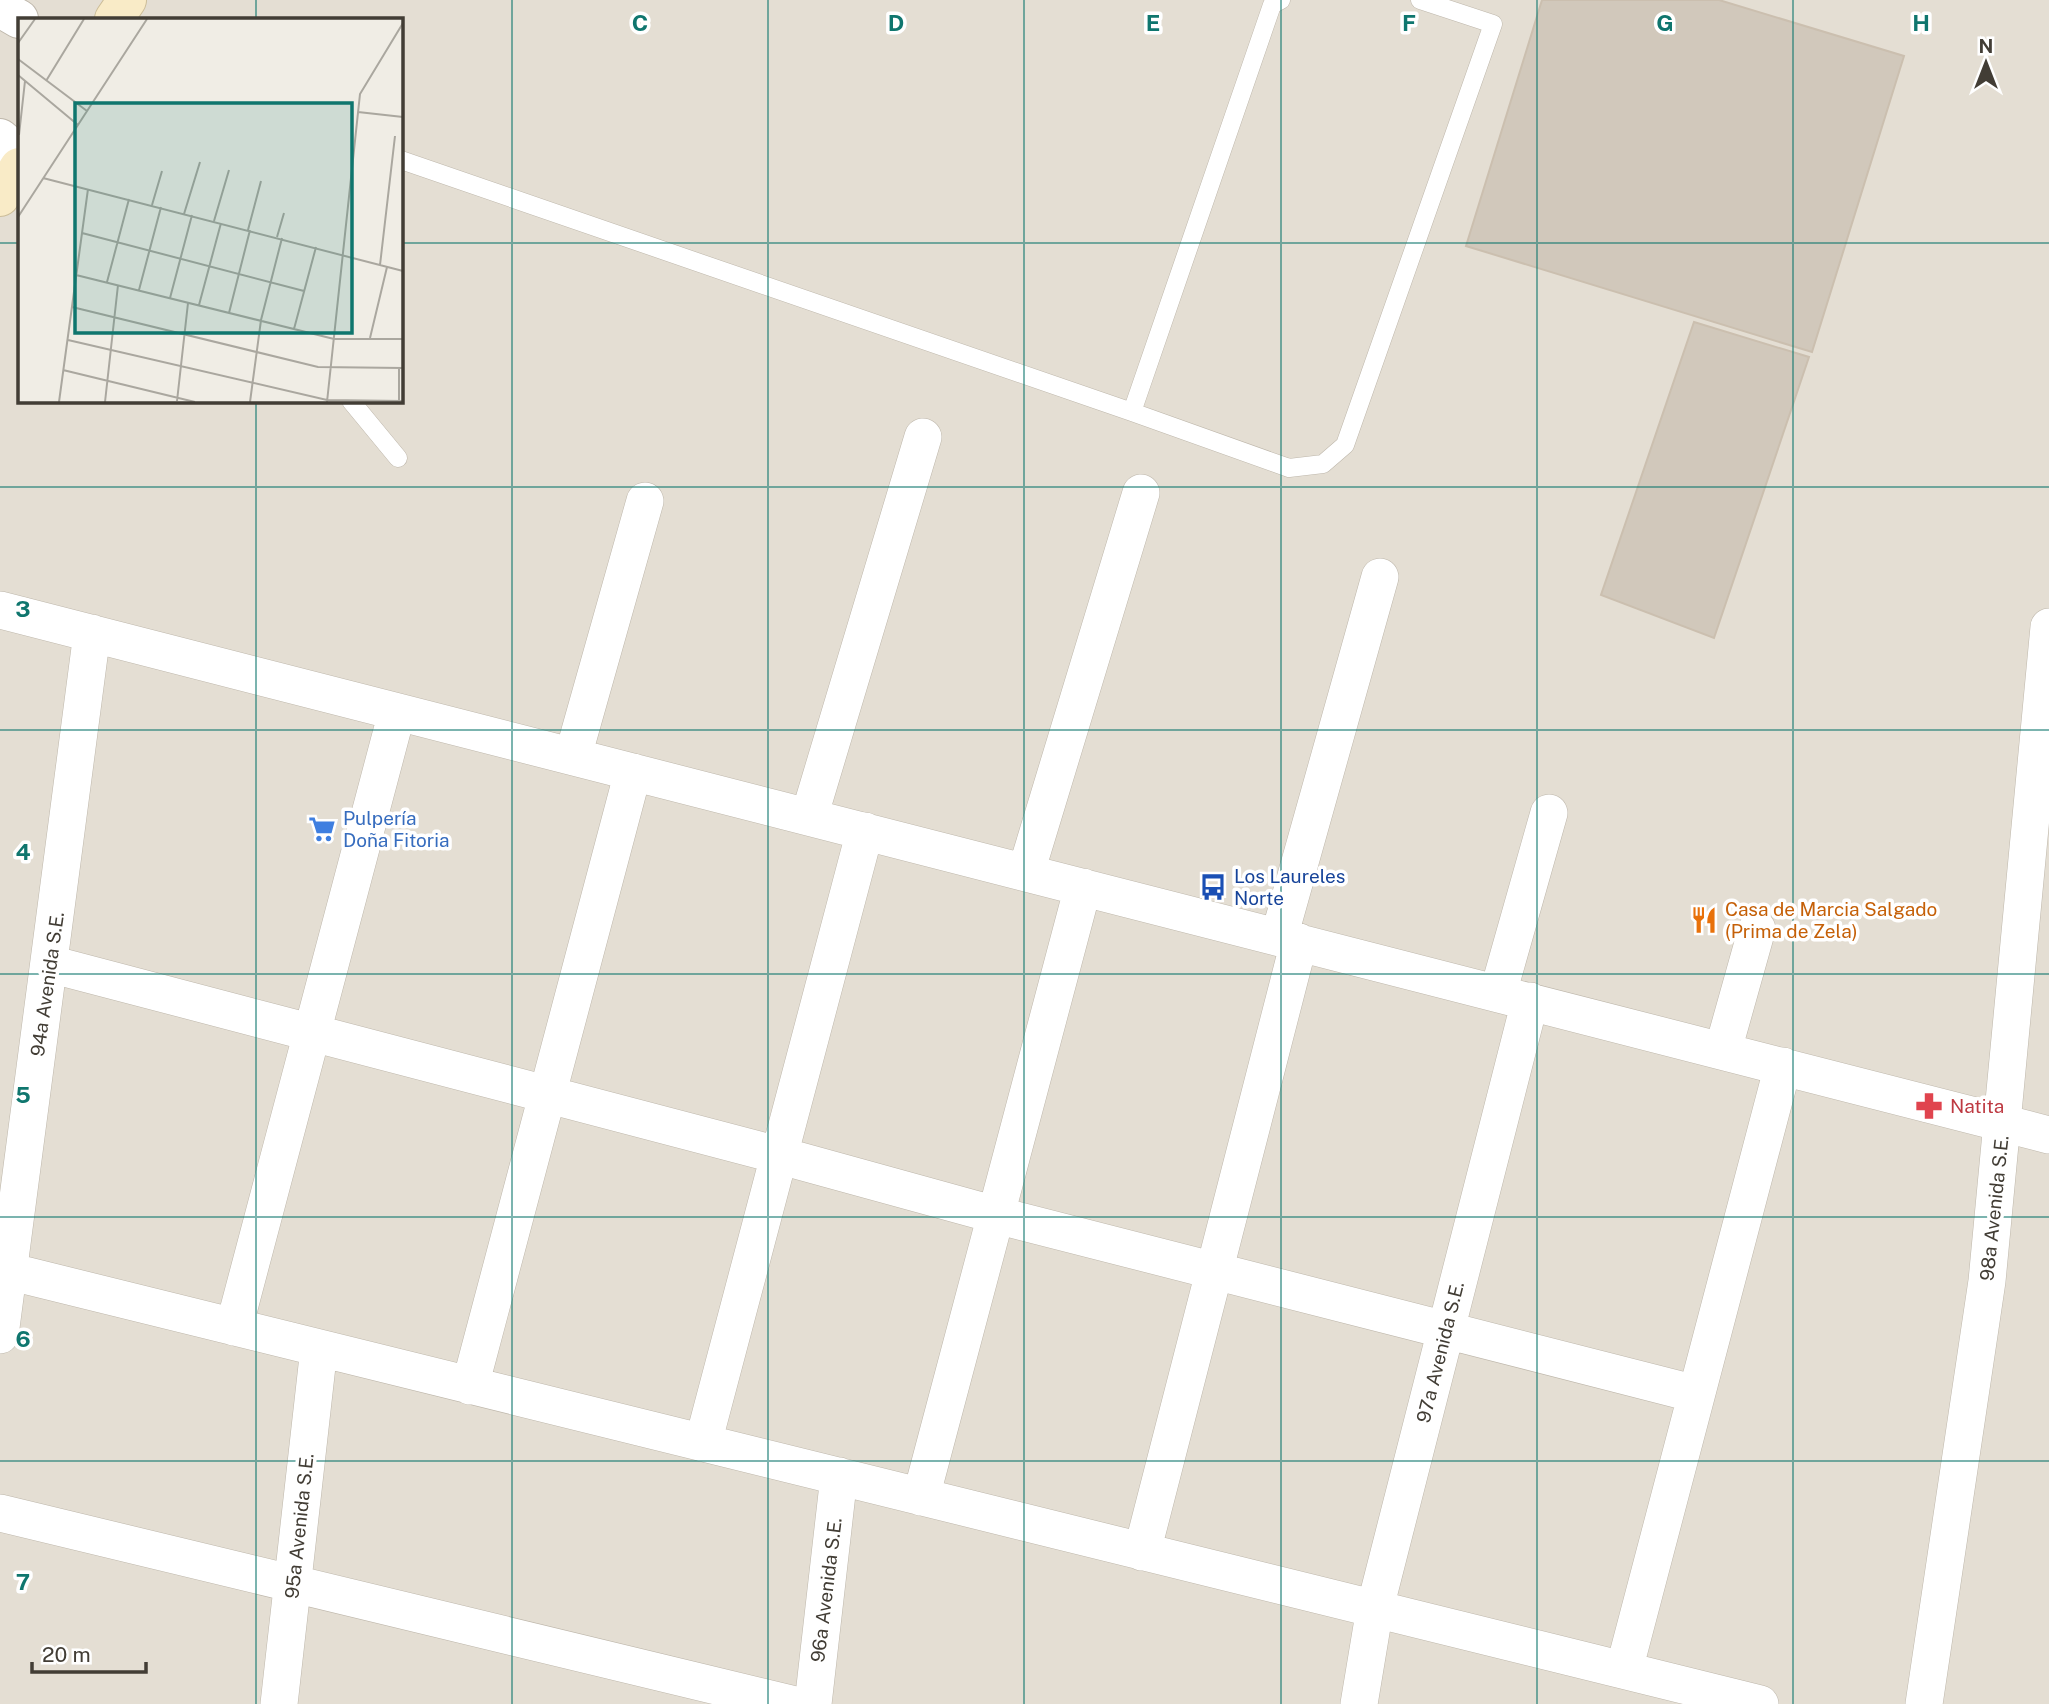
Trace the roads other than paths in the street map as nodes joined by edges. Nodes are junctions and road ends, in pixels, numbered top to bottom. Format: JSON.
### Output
{"nodes":[{"id":1,"x":127,"y":0,"type":"edge"},
{"id":2,"x":1281,"y":0,"type":"edge"},
{"id":3,"x":1420,"y":0,"type":"edge"},
{"id":4,"x":0,"y":8,"type":"edge"},
{"id":5,"x":18,"y":18,"type":"edge"},
{"id":6,"x":115,"y":18,"type":"edge"},
{"id":7,"x":0,"y":138,"type":"edge"},
{"id":8,"x":18,"y":153,"type":"edge"},
{"id":9,"x":402,"y":160,"type":"edge"},
{"id":10,"x":18,"y":169,"type":"edge"},
{"id":11,"x":0,"y":197,"type":"edge"},
{"id":12,"x":352,"y":402,"type":"edge"},
{"id":13,"x":1132,"y":412,"type":"junction"},
{"id":14,"x":923,"y":437,"type":"dead end"},
{"id":15,"x":398,"y":458,"type":"dead end"},
{"id":16,"x":1140,"y":493,"type":"dead end"},
{"id":17,"x":645,"y":501,"type":"dead end"},
{"id":18,"x":1380,"y":577,"type":"dead end"},
{"id":19,"x":0,"y":610,"type":"edge"},
{"id":20,"x":2049,"y":626,"type":"edge"},
{"id":21,"x":92,"y":633,"type":"junction"},
{"id":22,"x":397,"y":712,"type":"junction"},
{"id":23,"x":573,"y":756,"type":"junction"},
{"id":24,"x":633,"y":772,"type":"junction"},
{"id":25,"x":1549,"y":813,"type":"dead end"},
{"id":26,"x":809,"y":817,"type":"junction"},
{"id":27,"x":865,"y":831,"type":"junction"},
{"id":28,"x":1026,"y":872,"type":"junction"},
{"id":29,"x":1083,"y":887,"type":"junction"},
{"id":30,"x":1756,"y":929,"type":"dead end"},
{"id":31,"x":1289,"y":939,"type":"junction"},
{"id":32,"x":50,"y":964,"type":"junction"},
{"id":33,"x":1514,"y":997,"type":"junction"},
{"id":34,"x":311,"y":1032,"type":"junction"},
{"id":35,"x":1723,"y":1051,"type":"junction"},
{"id":36,"x":1783,"y":1066,"type":"junction"},
{"id":37,"x":547,"y":1094,"type":"junction"},
{"id":38,"x":2003,"y":1122,"type":"junction"},
{"id":39,"x":2049,"y":1135,"type":"edge"},
{"id":40,"x":779,"y":1155,"type":"junction"},
{"id":41,"x":996,"y":1214,"type":"junction"},
{"id":42,"x":1215,"y":1269,"type":"junction"},
{"id":43,"x":8,"y":1271,"type":"junction"},
{"id":44,"x":234,"y":1327,"type":"junction"},
{"id":45,"x":1446,"y":1329,"type":"junction"},
{"id":46,"x":0,"y":1335,"type":"edge"},
{"id":47,"x":319,"y":1348,"type":"junction"},
{"id":48,"x":471,"y":1386,"type":"junction"},
{"id":49,"x":1696,"y":1394,"type":"junction"},
{"id":50,"x":703,"y":1443,"type":"junction"},
{"id":51,"x":839,"y":1476,"type":"junction"},
{"id":52,"x":921,"y":1497,"type":"junction"},
{"id":53,"x":0,"y":1513,"type":"edge"},
{"id":54,"x":1142,"y":1552,"type":"junction"},
{"id":55,"x":292,"y":1583,"type":"junction"},
{"id":56,"x":1375,"y":1608,"type":"junction"},
{"id":57,"x":1624,"y":1670,"type":"junction"},
{"id":58,"x":279,"y":1704,"type":"edge"},
{"id":59,"x":791,"y":1704,"type":"edge"},
{"id":60,"x":813,"y":1704,"type":"edge"},
{"id":61,"x":1359,"y":1704,"type":"edge"},
{"id":62,"x":1760,"y":1704,"type":"edge"},
{"id":63,"x":1924,"y":1704,"type":"edge"}],
"edges":[{"from":1,"to":6,"type":"main road"},
{"from":2,"to":13,"type":"lane"},
{"from":3,"to":13,"type":"lane"},
{"from":4,"to":5,"type":"street"},
{"from":7,"to":8,"type":"street"},
{"from":9,"to":13,"type":"lane"},
{"from":10,"to":11,"type":"main road"},
{"from":12,"to":15,"type":"lane"},
{"from":14,"to":26,"type":"street"},
{"from":16,"to":28,"type":"street"},
{"from":17,"to":23,"type":"street"},
{"from":18,"to":31,"type":"street"},
{"from":19,"to":21,"type":"street"},
{"from":20,"to":38,"type":"street","name":"98a Avenida S.E."},
{"from":21,"to":22,"type":"street"},
{"from":21,"to":32,"type":"street","name":"94a Avenida S.E."},
{"from":22,"to":23,"type":"street"},
{"from":22,"to":34,"type":"street"},
{"from":23,"to":24,"type":"street"},
{"from":24,"to":26,"type":"street"},
{"from":24,"to":37,"type":"street"},
{"from":25,"to":33,"type":"street","name":"97a Avenida S.E."},
{"from":26,"to":27,"type":"street"},
{"from":27,"to":28,"type":"street"},
{"from":27,"to":40,"type":"street"},
{"from":28,"to":29,"type":"street"},
{"from":29,"to":31,"type":"street"},
{"from":29,"to":41,"type":"street"},
{"from":30,"to":35,"type":"street"},
{"from":31,"to":33,"type":"street"},
{"from":31,"to":42,"type":"street"},
{"from":32,"to":34,"type":"street"},
{"from":32,"to":43,"type":"street","name":"94a Avenida S.E."},
{"from":33,"to":35,"type":"street"},
{"from":33,"to":45,"type":"street","name":"97a Avenida S.E."},
{"from":34,"to":37,"type":"street"},
{"from":34,"to":44,"type":"street"},
{"from":35,"to":36,"type":"street"},
{"from":36,"to":38,"type":"street"},
{"from":36,"to":49,"type":"street"},
{"from":37,"to":40,"type":"street"},
{"from":37,"to":48,"type":"street"},
{"from":38,"to":39,"type":"street"},
{"from":38,"to":63,"type":"street","name":"98a Avenida S.E."},
{"from":40,"to":41,"type":"street"},
{"from":40,"to":50,"type":"street"},
{"from":41,"to":42,"type":"street"},
{"from":41,"to":52,"type":"street"},
{"from":42,"to":45,"type":"street"},
{"from":42,"to":54,"type":"street"},
{"from":43,"to":44,"type":"street"},
{"from":43,"to":46,"type":"street","name":"94a Avenida S.E."},
{"from":44,"to":47,"type":"street"},
{"from":45,"to":49,"type":"street"},
{"from":45,"to":56,"type":"street","name":"97a Avenida S.E."},
{"from":47,"to":48,"type":"street"},
{"from":47,"to":55,"type":"street","name":"95a Avenida S.E."},
{"from":48,"to":50,"type":"street"},
{"from":49,"to":57,"type":"street"},
{"from":50,"to":51,"type":"street"},
{"from":51,"to":52,"type":"street"},
{"from":51,"to":60,"type":"street","name":"96a Avenida S.E."},
{"from":52,"to":54,"type":"street"},
{"from":53,"to":55,"type":"street"},
{"from":54,"to":56,"type":"street"},
{"from":55,"to":58,"type":"street","name":"95a Avenida S.E."},
{"from":55,"to":59,"type":"street"},
{"from":56,"to":57,"type":"street"},
{"from":56,"to":61,"type":"street","name":"97a Avenida S.E."},
{"from":57,"to":62,"type":"street"}]}
